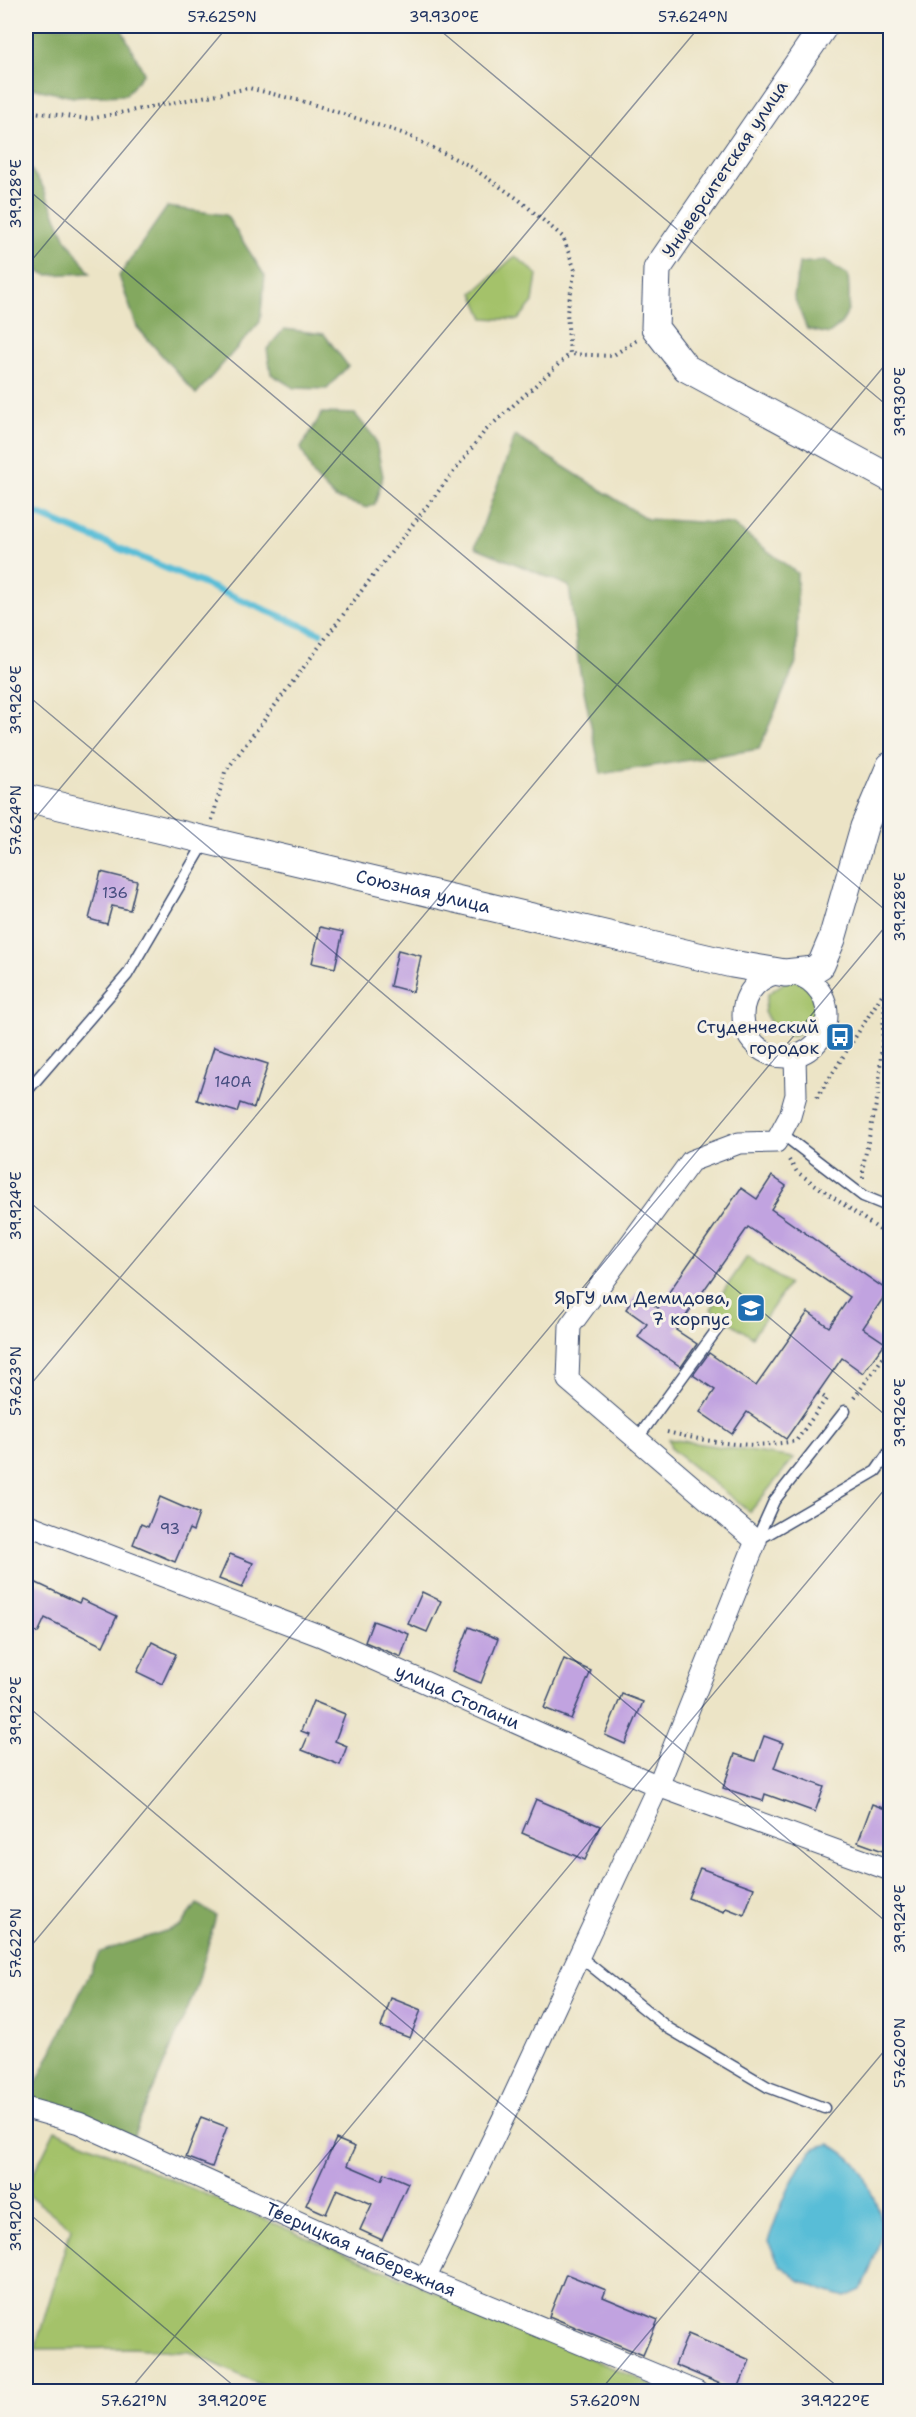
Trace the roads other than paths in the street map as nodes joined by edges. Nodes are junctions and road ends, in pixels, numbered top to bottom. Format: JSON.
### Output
{"nodes":[{"id":1,"x":824,"y":26,"type":"edge"},
{"id":2,"x":891,"y":478,"type":"edge"},
{"id":3,"x":891,"y":766,"type":"edge"},
{"id":4,"x":26,"y":798,"type":"edge"},
{"id":5,"x":207,"y":840,"type":"junction"},
{"id":6,"x":785,"y":973,"type":"junction"},
{"id":7,"x":821,"y":978,"type":"junction"},
{"id":8,"x":795,"y":1057,"type":"junction"},
{"id":9,"x":26,"y":1092,"type":"edge"},
{"id":10,"x":781,"y":1133,"type":"junction"},
{"id":11,"x":891,"y":1207,"type":"edge"},
{"id":12,"x":721,"y":1324,"type":"dead end"},
{"id":13,"x":845,"y":1411,"type":"road end"},
{"id":14,"x":637,"y":1439,"type":"junction"},
{"id":15,"x":891,"y":1451,"type":"edge"},
{"id":16,"x":26,"y":1524,"type":"edge"},
{"id":17,"x":756,"y":1541,"type":"junction"},
{"id":18,"x":658,"y":1786,"type":"junction"},
{"id":19,"x":891,"y":1870,"type":"edge"},
{"id":20,"x":579,"y":1956,"type":"junction"},
{"id":21,"x":26,"y":2108,"type":"edge"},
{"id":22,"x":824,"y":2108,"type":"dead end"},
{"id":23,"x":425,"y":2279,"type":"junction"},
{"id":24,"x":697,"y":2391,"type":"edge"}],
"edges":[{"from":1,"to":2,"type":"street","name":"Университетская улица"},
{"from":3,"to":7,"type":"street"},
{"from":4,"to":5,"type":"street","name":"Союзная улица"},
{"from":5,"to":6,"type":"street","name":"Союзная улица"},
{"from":5,"to":9,"type":"lane"},
{"from":6,"to":7,"type":"street","name":"Союзная улица"},
{"from":6,"to":8,"type":"street"},
{"from":7,"to":8,"type":"street"},
{"from":8,"to":10,"type":"street"},
{"from":10,"to":11,"type":"lane"},
{"from":10,"to":14,"type":"street"},
{"from":12,"to":14,"type":"lane"},
{"from":13,"to":17,"type":"lane"},
{"from":14,"to":17,"type":"street"},
{"from":15,"to":17,"type":"lane"},
{"from":16,"to":18,"type":"street","name":"улица Стопани"},
{"from":17,"to":18,"type":"street"},
{"from":18,"to":19,"type":"street","name":"улица Стопани"},
{"from":18,"to":20,"type":"street"},
{"from":20,"to":22,"type":"lane"},
{"from":20,"to":23,"type":"street"},
{"from":21,"to":23,"type":"street","name":"Тверицкая набережная"},
{"from":23,"to":24,"type":"street","name":"Тверицкая набережная"}]}
